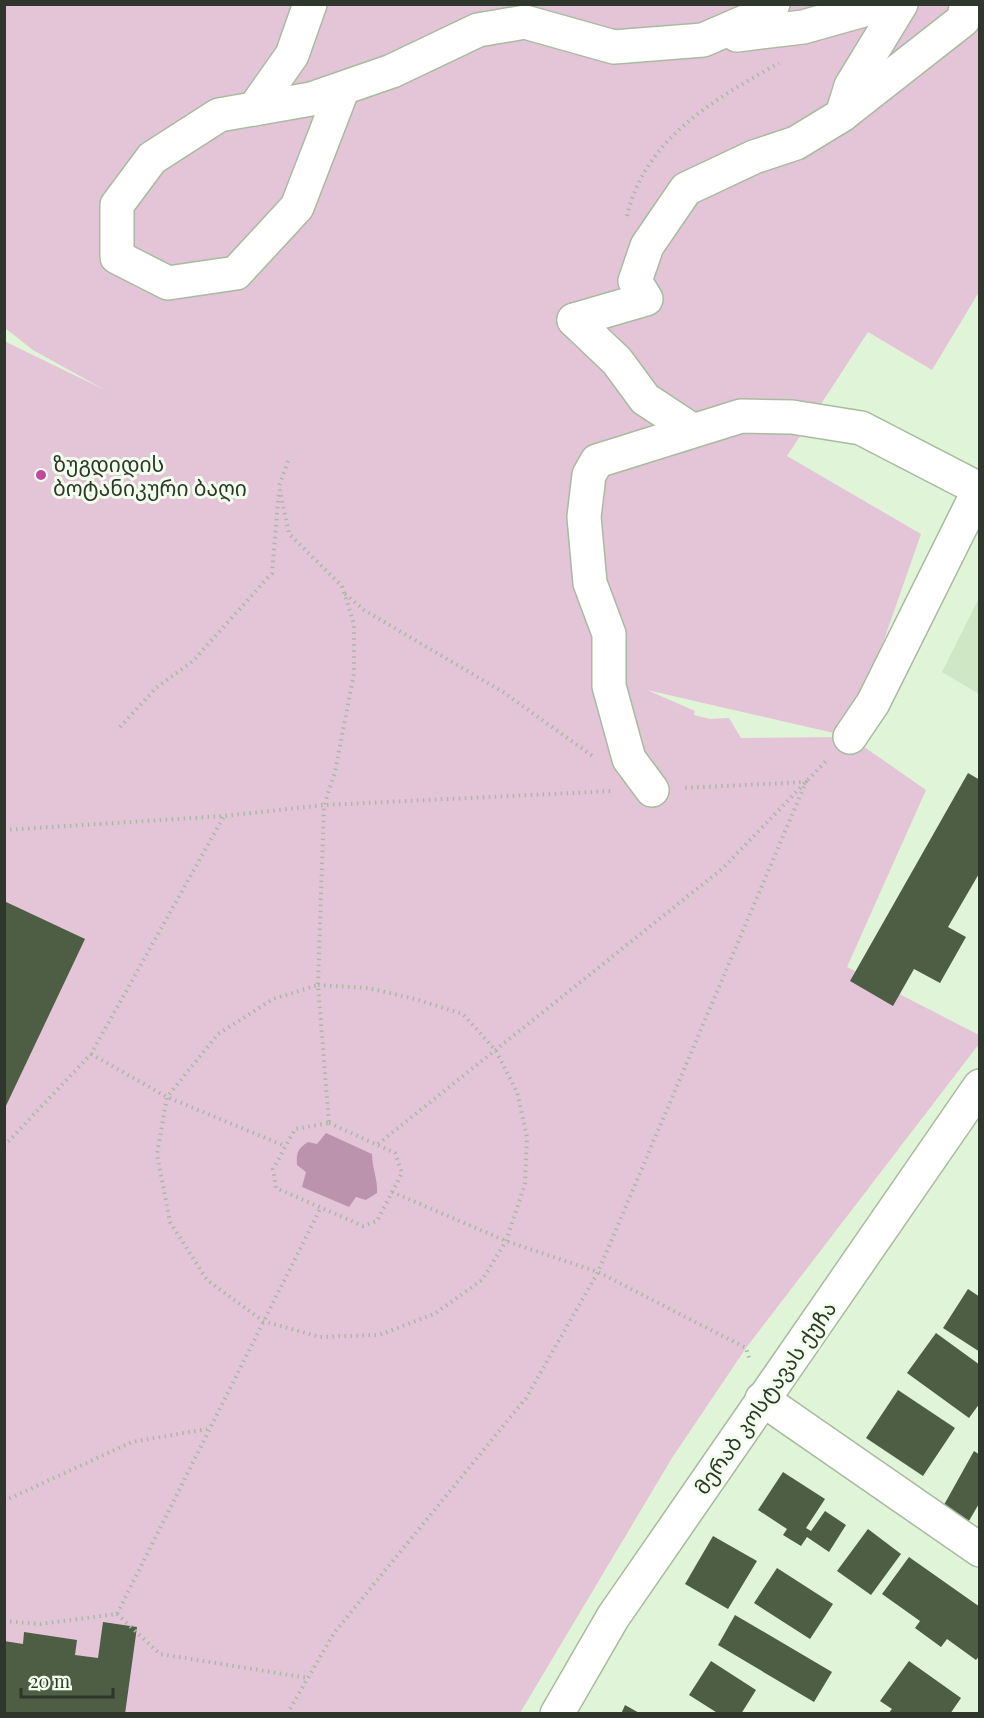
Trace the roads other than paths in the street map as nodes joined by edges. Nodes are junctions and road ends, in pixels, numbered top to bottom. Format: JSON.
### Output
{"nodes":[{"id":1,"x":310,"y":4,"type":"edge"},
{"id":2,"x":772,"y":4,"type":"edge"},
{"id":3,"x":885,"y":4,"type":"edge"},
{"id":4,"x":901,"y":4,"type":"edge"},
{"id":5,"x":967,"y":4,"type":"edge"},
{"id":6,"x":502,"y":16,"type":"edge"},
{"id":7,"x":720,"y":32,"type":"junction"},
{"id":8,"x":343,"y":88,"type":"junction"},
{"id":9,"x":254,"y":109,"type":"junction"},
{"id":10,"x":842,"y":115,"type":"junction"},
{"id":11,"x":692,"y":430,"type":"junction"},
{"id":12,"x":979,"y":489,"type":"edge"},
{"id":13,"x":850,"y":737,"type":"road end"},
{"id":14,"x":652,"y":790,"type":"road end"},
{"id":15,"x":980,"y":1086,"type":"edge"},
{"id":16,"x":762,"y":1399,"type":"junction"},
{"id":17,"x":980,"y":1550,"type":"edge"},
{"id":18,"x":557,"y":1713,"type":"edge"}],
"edges":[{"from":1,"to":9,"type":"street"},
{"from":2,"to":7,"type":"street"},
{"from":3,"to":7,"type":"street"},
{"from":4,"to":10,"type":"street"},
{"from":5,"to":10,"type":"street"},
{"from":6,"to":7,"type":"street"},
{"from":6,"to":8,"type":"street"},
{"from":8,"to":9,"type":"street"},
{"from":8,"to":9,"type":"street"},
{"from":10,"to":11,"type":"street"},
{"from":11,"to":12,"type":"street"},
{"from":11,"to":14,"type":"street"},
{"from":12,"to":13,"type":"street"},
{"from":15,"to":16,"type":"street","name":"მერაბ კოსტავას ქუჩა"},
{"from":16,"to":17,"type":"street"},
{"from":16,"to":18,"type":"street","name":"მერაბ კოსტავას ქუჩა"}]}
